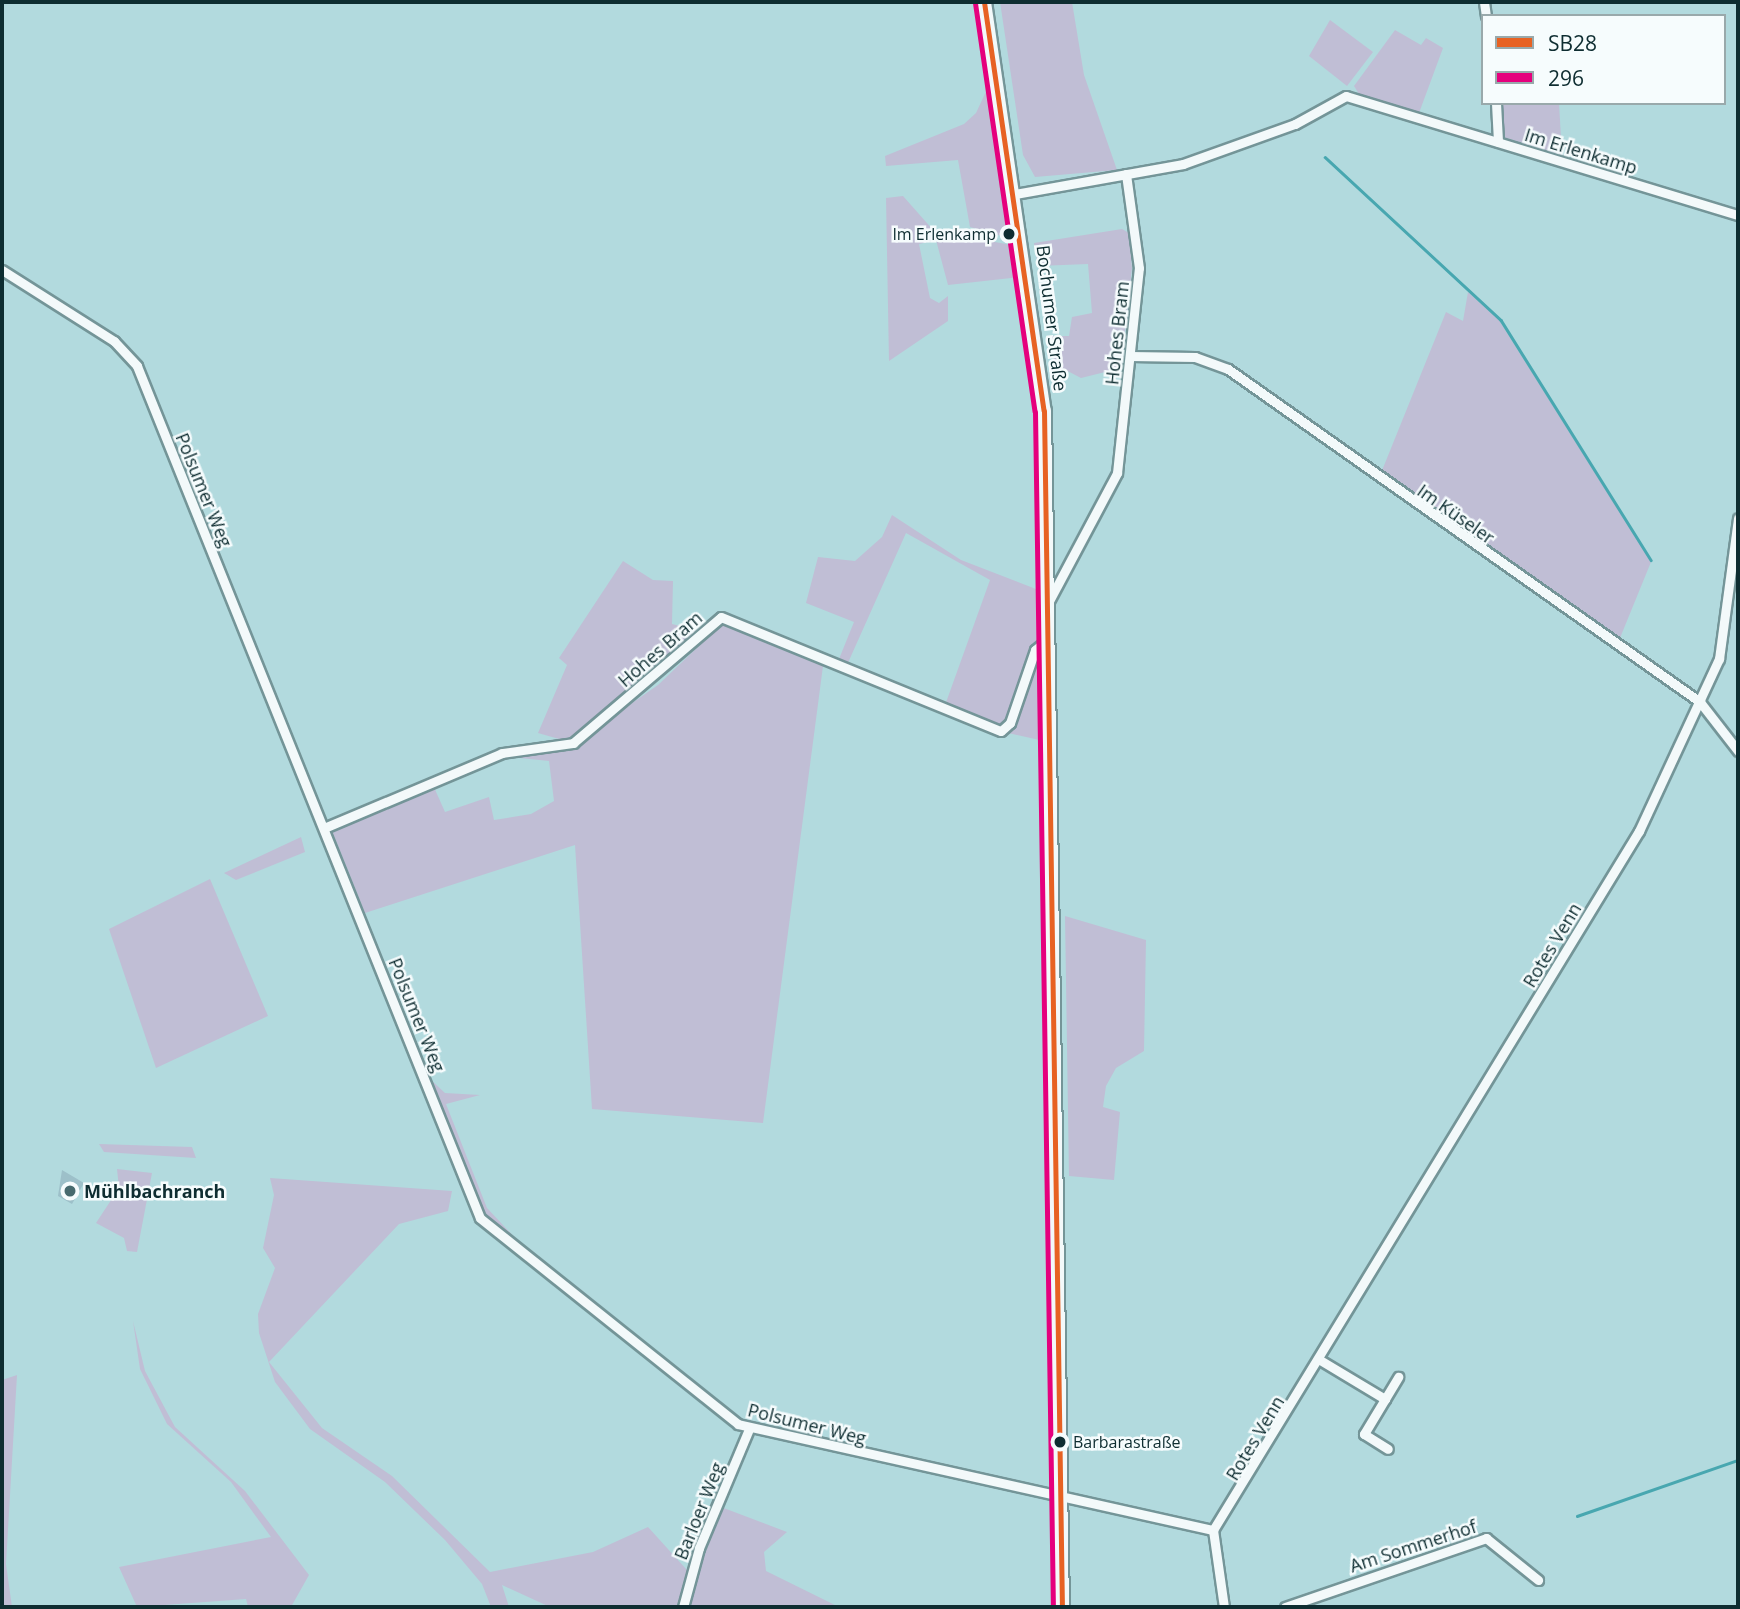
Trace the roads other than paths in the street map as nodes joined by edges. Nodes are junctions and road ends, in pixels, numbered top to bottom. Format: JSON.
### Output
{"nodes":[{"id":1,"x":984,"y":2,"type":"edge"},
{"id":2,"x":1496,"y":105,"type":"edge"},
{"id":3,"x":1498,"y":142,"type":"junction"},
{"id":4,"x":1126,"y":174,"type":"junction"},
{"id":5,"x":1015,"y":194,"type":"junction"},
{"id":6,"x":1738,"y":215,"type":"edge"},
{"id":7,"x":2,"y":270,"type":"edge"},
{"id":8,"x":1130,"y":356,"type":"junction"},
{"id":9,"x":1738,"y":518,"type":"edge"},
{"id":10,"x":1047,"y":605,"type":"junction"},
{"id":11,"x":1048,"y":639,"type":"junction"},
{"id":12,"x":1700,"y":702,"type":"junction"},
{"id":13,"x":1738,"y":751,"type":"edge"},
{"id":14,"x":324,"y":828,"type":"junction"},
{"id":15,"x":1320,"y":1360,"type":"junction"},
{"id":16,"x":1398,"y":1377,"type":"dead end"},
{"id":17,"x":1385,"y":1399,"type":"junction"},
{"id":18,"x":749,"y":1429,"type":"junction"},
{"id":19,"x":1388,"y":1449,"type":"dead end"},
{"id":20,"x":1061,"y":1497,"type":"junction"},
{"id":21,"x":1213,"y":1530,"type":"junction"},
{"id":22,"x":1538,"y":1580,"type":"dead end"},
{"id":23,"x":683,"y":1607,"type":"edge"},
{"id":24,"x":1062,"y":1607,"type":"edge"},
{"id":25,"x":1224,"y":1607,"type":"edge"},
{"id":26,"x":1285,"y":1607,"type":"edge"}],
"edges":[{"from":1,"to":5,"type":"main road","name":"Bochumer Straße"},
{"from":2,"to":3,"type":"street"},
{"from":3,"to":4,"type":"street","name":"Im Erlenkamp"},
{"from":3,"to":6,"type":"street","name":"Im Erlenkamp"},
{"from":4,"to":5,"type":"street","name":"Im Erlenkamp"},
{"from":4,"to":8,"type":"street","name":"Hohes Bram"},
{"from":5,"to":10,"type":"main road","name":"Bochumer Straße"},
{"from":7,"to":14,"type":"street","name":"Polsumer Weg"},
{"from":8,"to":10,"type":"street","name":"Hohes Bram"},
{"from":8,"to":12,"type":"street","name":"Im Küseler"},
{"from":9,"to":12,"type":"street","name":"Rotes Venn"},
{"from":10,"to":11,"type":"main road","name":"Bochumer Straße"},
{"from":11,"to":14,"type":"street","name":"Hohes Bram"},
{"from":11,"to":20,"type":"main road","name":"Bochumer Straße"},
{"from":12,"to":13,"type":"street","name":"Im Küseler"},
{"from":12,"to":15,"type":"street","name":"Rotes Venn"},
{"from":14,"to":18,"type":"street","name":"Polsumer Weg"},
{"from":15,"to":17,"type":"street"},
{"from":15,"to":21,"type":"street","name":"Rotes Venn"},
{"from":16,"to":17,"type":"street"},
{"from":17,"to":19,"type":"street"},
{"from":18,"to":20,"type":"street","name":"Polsumer Weg"},
{"from":18,"to":23,"type":"street","name":"Barloer Weg"},
{"from":20,"to":21,"type":"street"},
{"from":20,"to":24,"type":"main road","name":"Bochumer Straße"},
{"from":21,"to":25,"type":"street"},
{"from":22,"to":26,"type":"street","name":"Am Sommerhof"}]}
